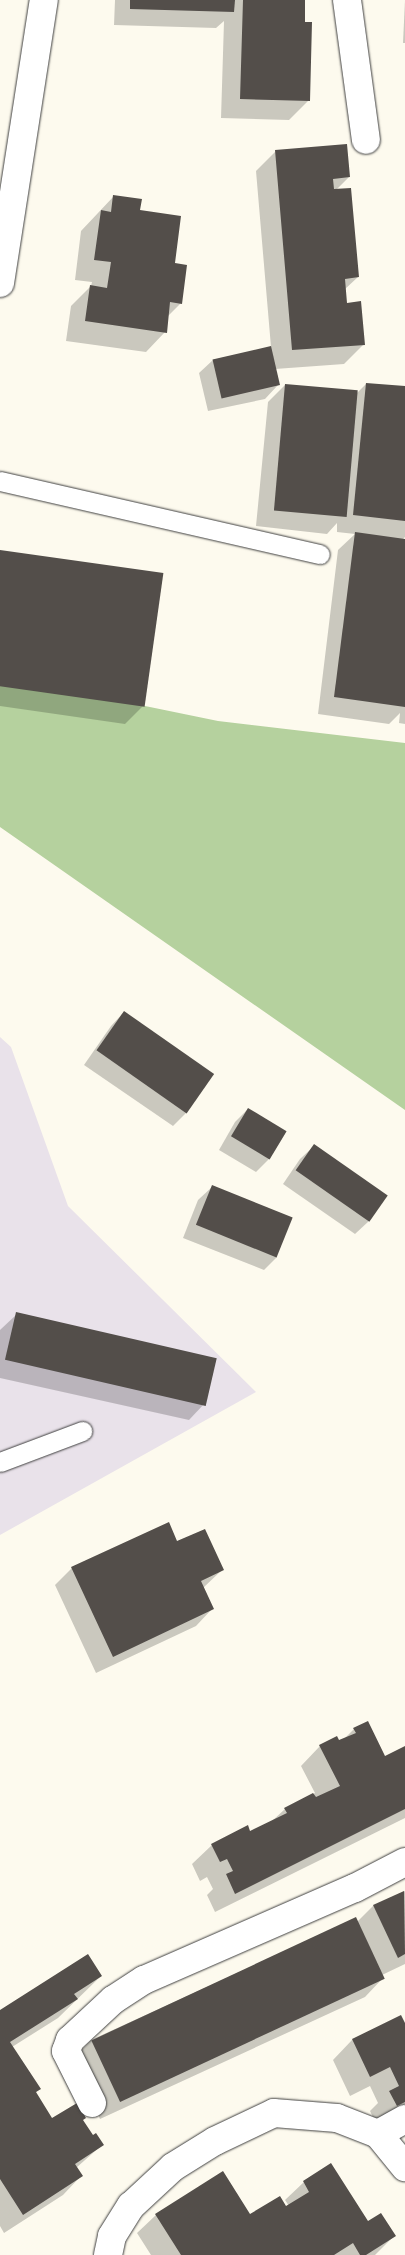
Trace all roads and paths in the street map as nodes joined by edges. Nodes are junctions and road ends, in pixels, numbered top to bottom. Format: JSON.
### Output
{"nodes":[{"id":1,"x":44,"y":0,"type":"edge"},
{"id":2,"x":347,"y":0,"type":"edge"},
{"id":3,"x":366,"y":140,"type":"dead end"},
{"id":4,"x":0,"y":283,"type":"edge"},
{"id":5,"x":0,"y":480,"type":"edge"},
{"id":6,"x":320,"y":554,"type":"dead end"},
{"id":7,"x":82,"y":1431,"type":"dead end"},
{"id":8,"x":0,"y":1462,"type":"edge"},
{"id":9,"x":405,"y":1862,"type":"edge"},
{"id":10,"x":92,"y":2103,"type":"dead end"},
{"id":11,"x":405,"y":2119,"type":"edge"},
{"id":12,"x":378,"y":2134,"type":"junction"},
{"id":13,"x":405,"y":2167,"type":"edge"},
{"id":14,"x":108,"y":2255,"type":"edge"}],
"edges":[{"from":1,"to":4,"type":"street"},
{"from":2,"to":3,"type":"street"},
{"from":5,"to":6,"type":"lane"},
{"from":7,"to":8,"type":"lane"},
{"from":9,"to":10,"type":"street"},
{"from":11,"to":12,"type":"street"},
{"from":12,"to":13,"type":"street"},
{"from":12,"to":14,"type":"street"}]}
